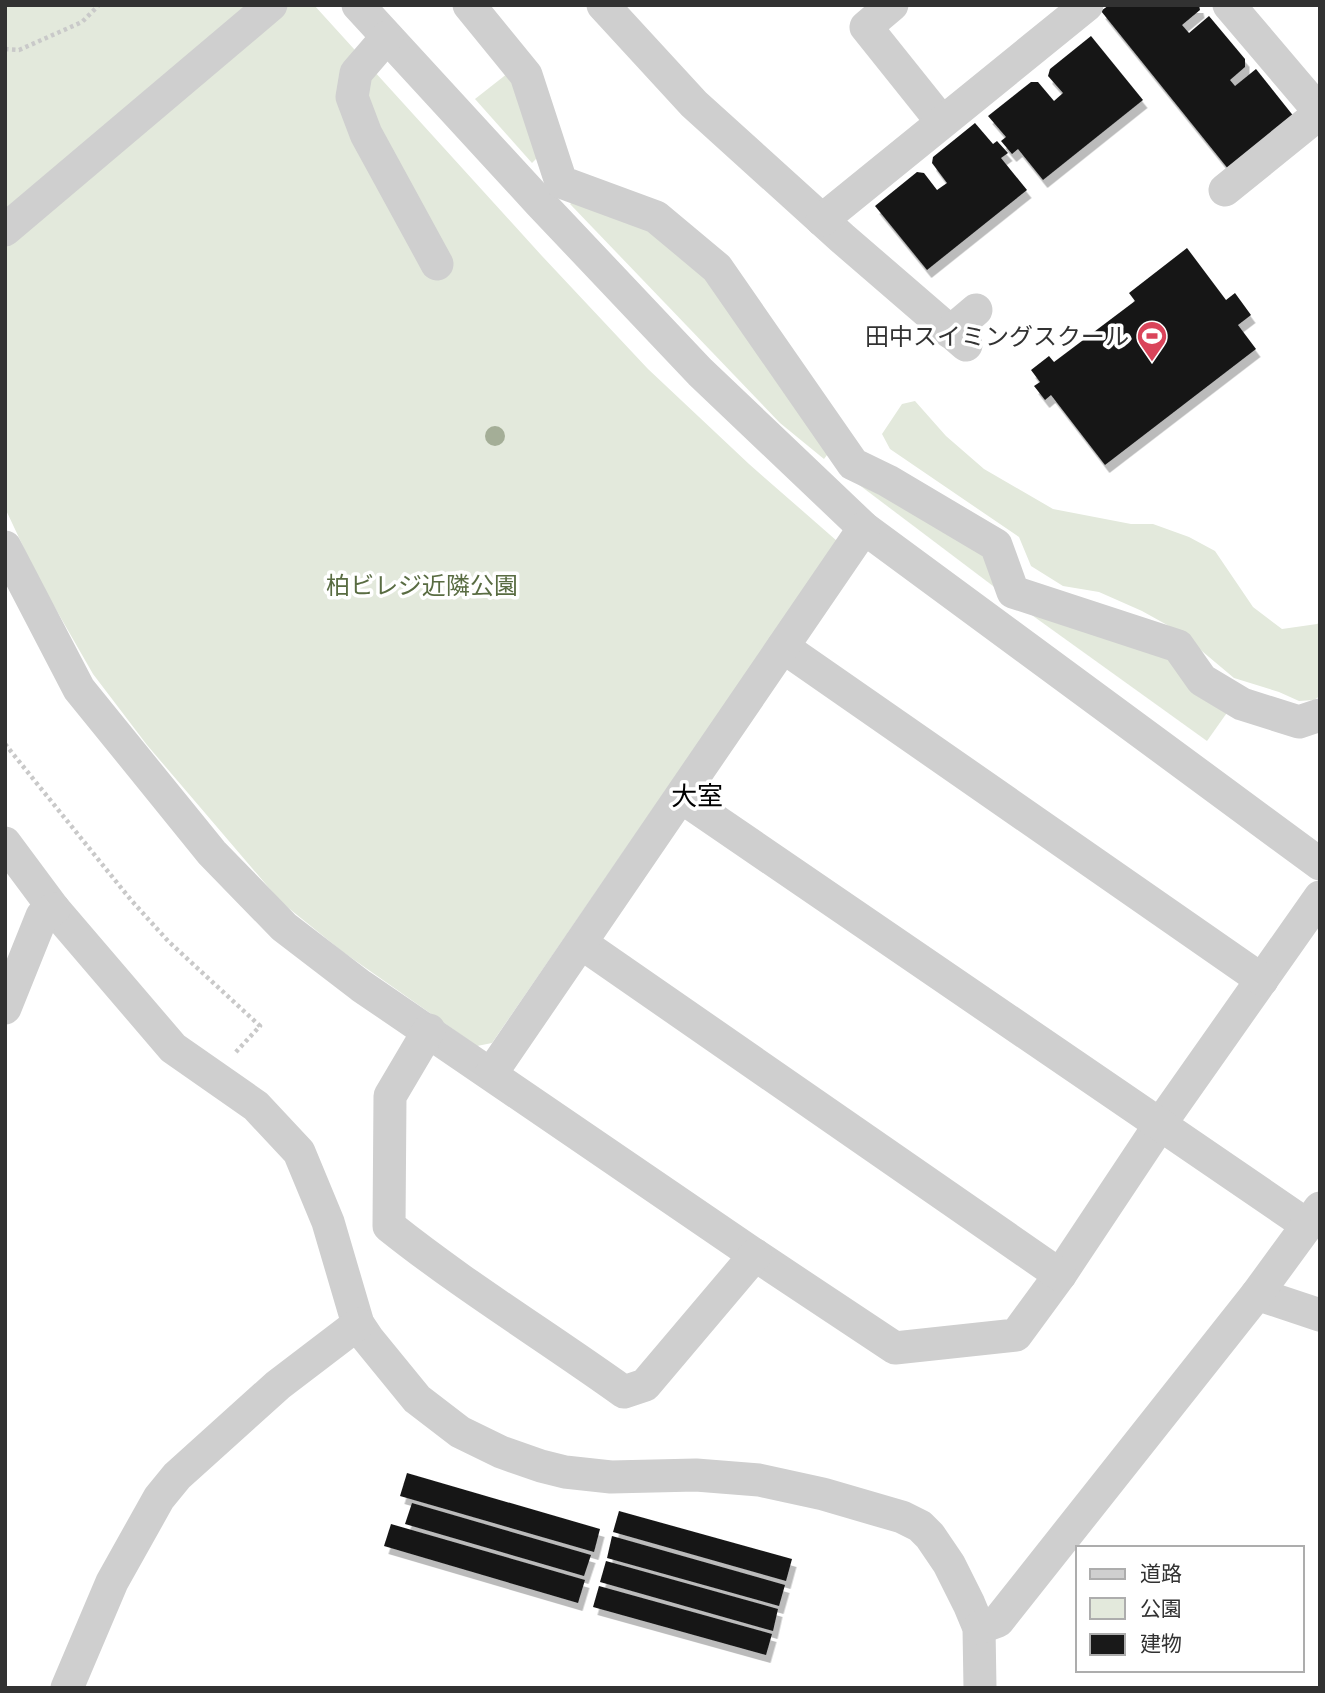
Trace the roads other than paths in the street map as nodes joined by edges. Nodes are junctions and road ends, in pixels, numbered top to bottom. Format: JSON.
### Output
{"nodes":[{"id":1,"x":271,"y":5,"type":"edge"},
{"id":2,"x":358,"y":5,"type":"edge"},
{"id":3,"x":468,"y":5,"type":"edge"},
{"id":4,"x":603,"y":5,"type":"edge"},
{"id":5,"x":892,"y":5,"type":"edge"},
{"id":6,"x":1087,"y":5,"type":"edge"},
{"id":7,"x":1229,"y":5,"type":"edge"},
{"id":8,"x":387,"y":37,"type":"junction"},
{"id":9,"x":1320,"y":113,"type":"edge"},
{"id":10,"x":943,"y":122,"type":"junction"},
{"id":11,"x":1225,"y":190,"type":"dead end"},
{"id":12,"x":551,"y":193,"type":"junction"},
{"id":13,"x":822,"y":220,"type":"junction"},
{"id":14,"x":5,"y":230,"type":"edge"},
{"id":15,"x":437,"y":264,"type":"dead end"},
{"id":16,"x":976,"y":310,"type":"dead end"},
{"id":17,"x":853,"y":464,"type":"junction"},
{"id":18,"x":828,"y":494,"type":"junction"},
{"id":19,"x":864,"y":528,"type":"junction"},
{"id":20,"x":5,"y":547,"type":"edge"},
{"id":21,"x":1013,"y":592,"type":"junction"},
{"id":22,"x":992,"y":622,"type":"junction"},
{"id":23,"x":783,"y":647,"type":"junction"},
{"id":24,"x":1320,"y":715,"type":"edge"},
{"id":25,"x":681,"y":797,"type":"junction"},
{"id":26,"x":5,"y":843,"type":"edge"},
{"id":27,"x":1320,"y":864,"type":"edge"},
{"id":28,"x":1320,"y":897,"type":"edge"},
{"id":29,"x":54,"y":909,"type":"junction"},
{"id":30,"x":581,"y":943,"type":"junction"},
{"id":31,"x":1262,"y":980,"type":"junction"},
{"id":32,"x":5,"y":1009,"type":"edge"},
{"id":33,"x":429,"y":1030,"type":"junction"},
{"id":34,"x":491,"y":1074,"type":"junction"},
{"id":35,"x":1161,"y":1123,"type":"junction"},
{"id":36,"x":1313,"y":1216,"type":"edge"},
{"id":37,"x":755,"y":1255,"type":"junction"},
{"id":38,"x":1060,"y":1275,"type":"junction"},
{"id":39,"x":1257,"y":1294,"type":"junction"},
{"id":40,"x":1320,"y":1315,"type":"edge"},
{"id":41,"x":358,"y":1324,"type":"junction"},
{"id":42,"x":979,"y":1628,"type":"junction"},
{"id":43,"x":67,"y":1688,"type":"edge"},
{"id":44,"x":980,"y":1688,"type":"edge"}],
"edges":[{"from":1,"to":14,"type":"street"},
{"from":2,"to":8,"type":"street"},
{"from":3,"to":12,"type":"street"},
{"from":4,"to":13,"type":"street"},
{"from":5,"to":10,"type":"street"},
{"from":6,"to":10,"type":"street"},
{"from":7,"to":9,"type":"street"},
{"from":8,"to":12,"type":"street"},
{"from":8,"to":15,"type":"street"},
{"from":9,"to":11,"type":"street"},
{"from":10,"to":13,"type":"street"},
{"from":12,"to":17,"type":"street"},
{"from":12,"to":18,"type":"street"},
{"from":13,"to":16,"type":"street"},
{"from":17,"to":18,"type":"street"},
{"from":17,"to":21,"type":"street"},
{"from":18,"to":19,"type":"street"},
{"from":19,"to":22,"type":"street"},
{"from":19,"to":23,"type":"street"},
{"from":20,"to":33,"type":"street"},
{"from":21,"to":22,"type":"street"},
{"from":21,"to":24,"type":"street"},
{"from":22,"to":27,"type":"street"},
{"from":23,"to":25,"type":"street"},
{"from":23,"to":31,"type":"street"},
{"from":25,"to":30,"type":"street"},
{"from":25,"to":35,"type":"street"},
{"from":26,"to":29,"type":"street"},
{"from":28,"to":31,"type":"street"},
{"from":29,"to":32,"type":"street"},
{"from":29,"to":41,"type":"street"},
{"from":30,"to":34,"type":"street"},
{"from":30,"to":38,"type":"street"},
{"from":31,"to":35,"type":"street"},
{"from":33,"to":34,"type":"street"},
{"from":33,"to":37,"type":"street"},
{"from":34,"to":37,"type":"street"},
{"from":35,"to":36,"type":"street"},
{"from":35,"to":38,"type":"street"},
{"from":36,"to":39,"type":"street"},
{"from":37,"to":38,"type":"street"},
{"from":39,"to":40,"type":"street"},
{"from":39,"to":42,"type":"street"},
{"from":41,"to":42,"type":"street"},
{"from":41,"to":43,"type":"street"},
{"from":42,"to":44,"type":"street"}]}
